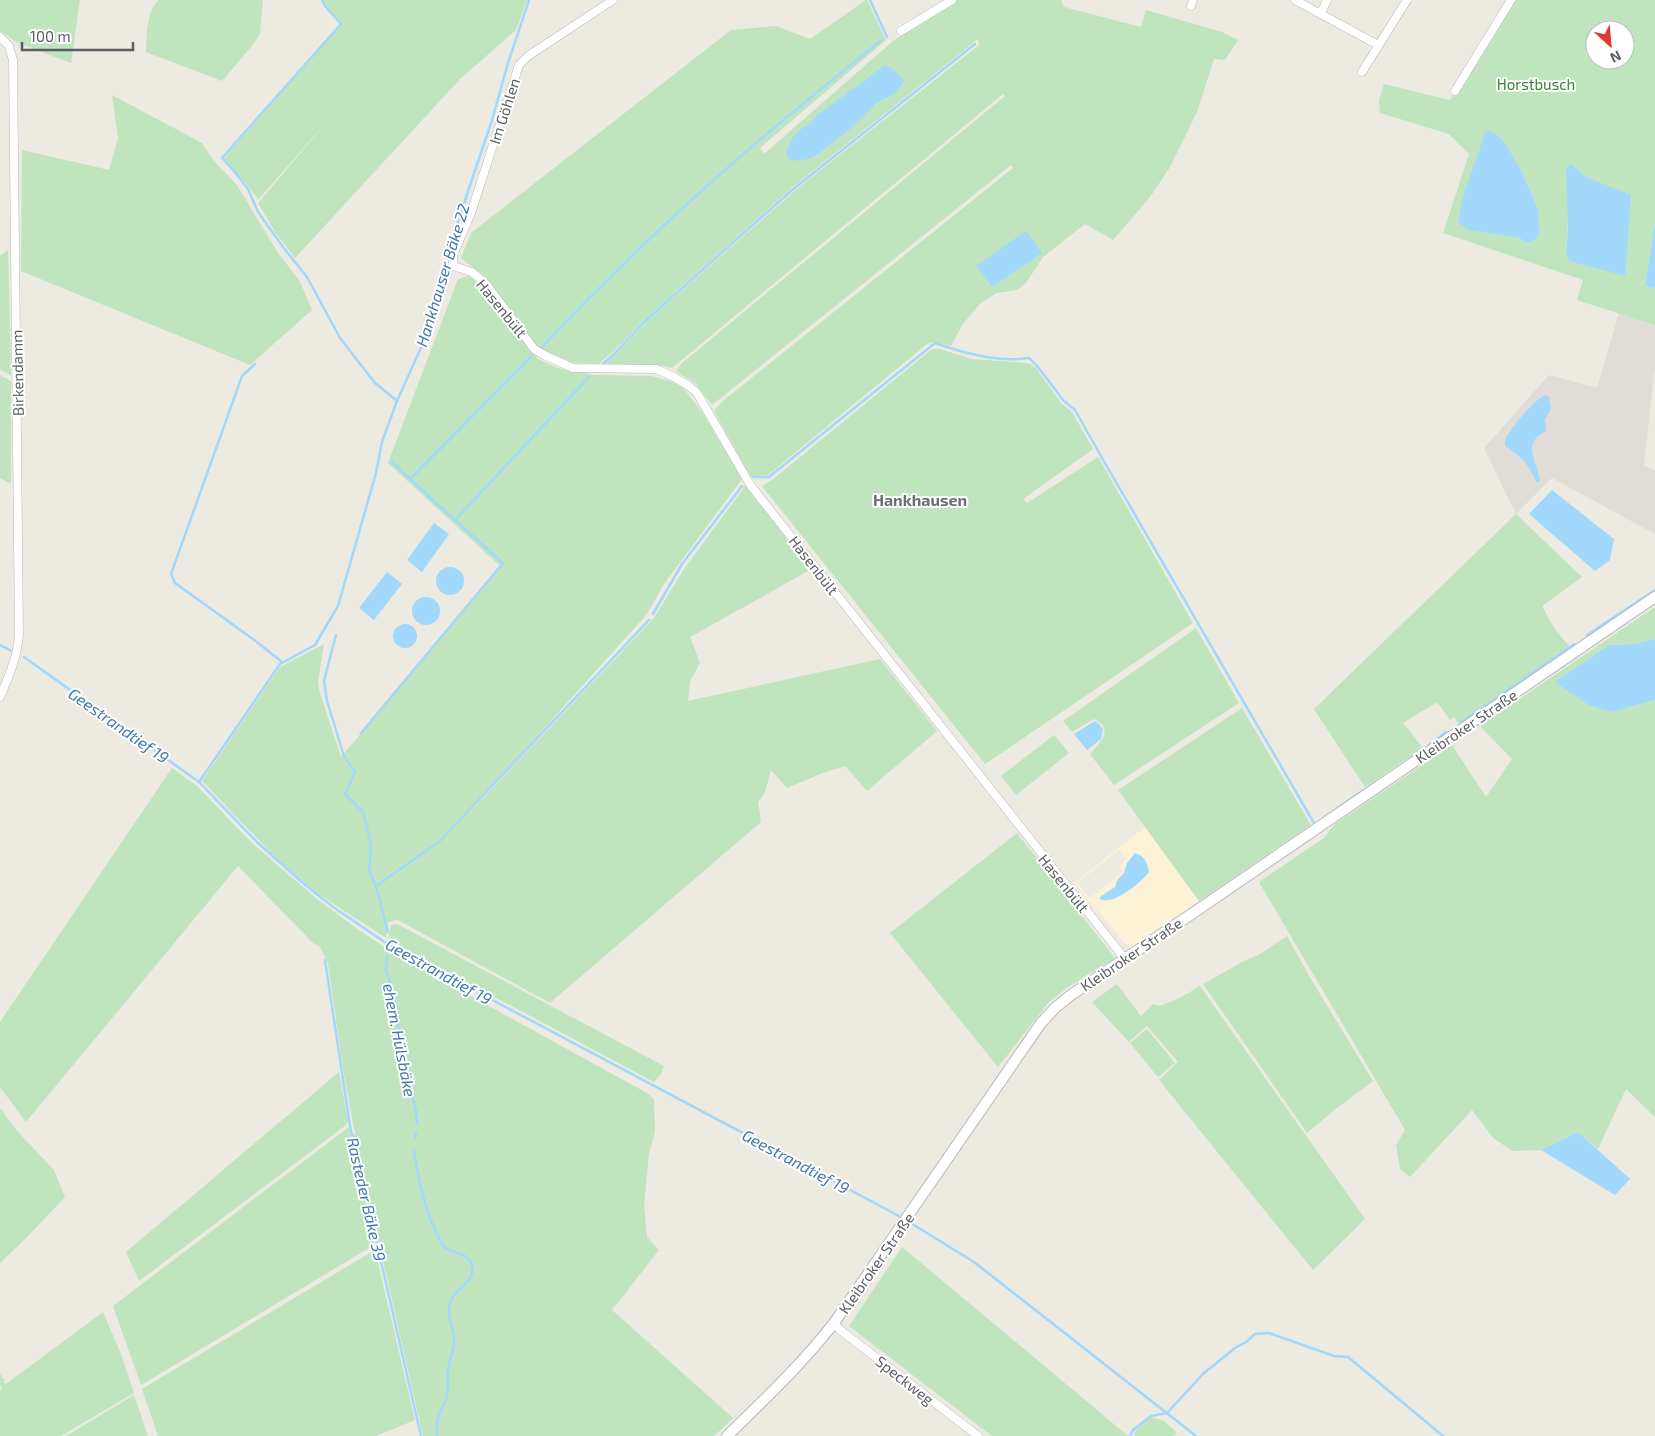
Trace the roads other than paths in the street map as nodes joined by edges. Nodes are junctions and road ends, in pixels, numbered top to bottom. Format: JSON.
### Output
{"nodes":[{"id":1,"x":613,"y":0,"type":"edge"},
{"id":2,"x":952,"y":0,"type":"edge"},
{"id":3,"x":1295,"y":0,"type":"edge"},
{"id":4,"x":1327,"y":0,"type":"edge"},
{"id":5,"x":1407,"y":0,"type":"edge"},
{"id":6,"x":1511,"y":0,"type":"edge"},
{"id":7,"x":1320,"y":13,"type":"junction"},
{"id":8,"x":901,"y":31,"type":"dead end"},
{"id":9,"x":0,"y":37,"type":"edge"},
{"id":10,"x":1378,"y":45,"type":"junction"},
{"id":11,"x":1362,"y":72,"type":"dead end"},
{"id":12,"x":1455,"y":91,"type":"dead end"},
{"id":13,"x":453,"y":266,"type":"joint"},
{"id":14,"x":1655,"y":596,"type":"edge"},
{"id":15,"x":0,"y":697,"type":"edge"},
{"id":16,"x":1125,"y":959,"type":"junction"},
{"id":17,"x":834,"y":1323,"type":"junction"},
{"id":18,"x":727,"y":1436,"type":"edge"},
{"id":19,"x":978,"y":1436,"type":"edge"}],
"edges":[{"from":1,"to":13,"type":"street","name":"Im Göhlen"},
{"from":2,"to":8,"type":"street"},
{"from":3,"to":7,"type":"street"},
{"from":4,"to":7,"type":"street"},
{"from":5,"to":10,"type":"street"},
{"from":6,"to":12,"type":"street"},
{"from":7,"to":10,"type":"street"},
{"from":9,"to":15,"type":"street","name":"Birkendamm"},
{"from":10,"to":11,"type":"street"},
{"from":13,"to":16,"type":"street","name":"Hasenbült"},
{"from":14,"to":16,"type":"street","name":"Kleibroker Straße"},
{"from":16,"to":17,"type":"street","name":"Kleibroker Straße"},
{"from":17,"to":18,"type":"street","name":"Kleibroker Straße"},
{"from":17,"to":19,"type":"street","name":"Speckweg"}]}
